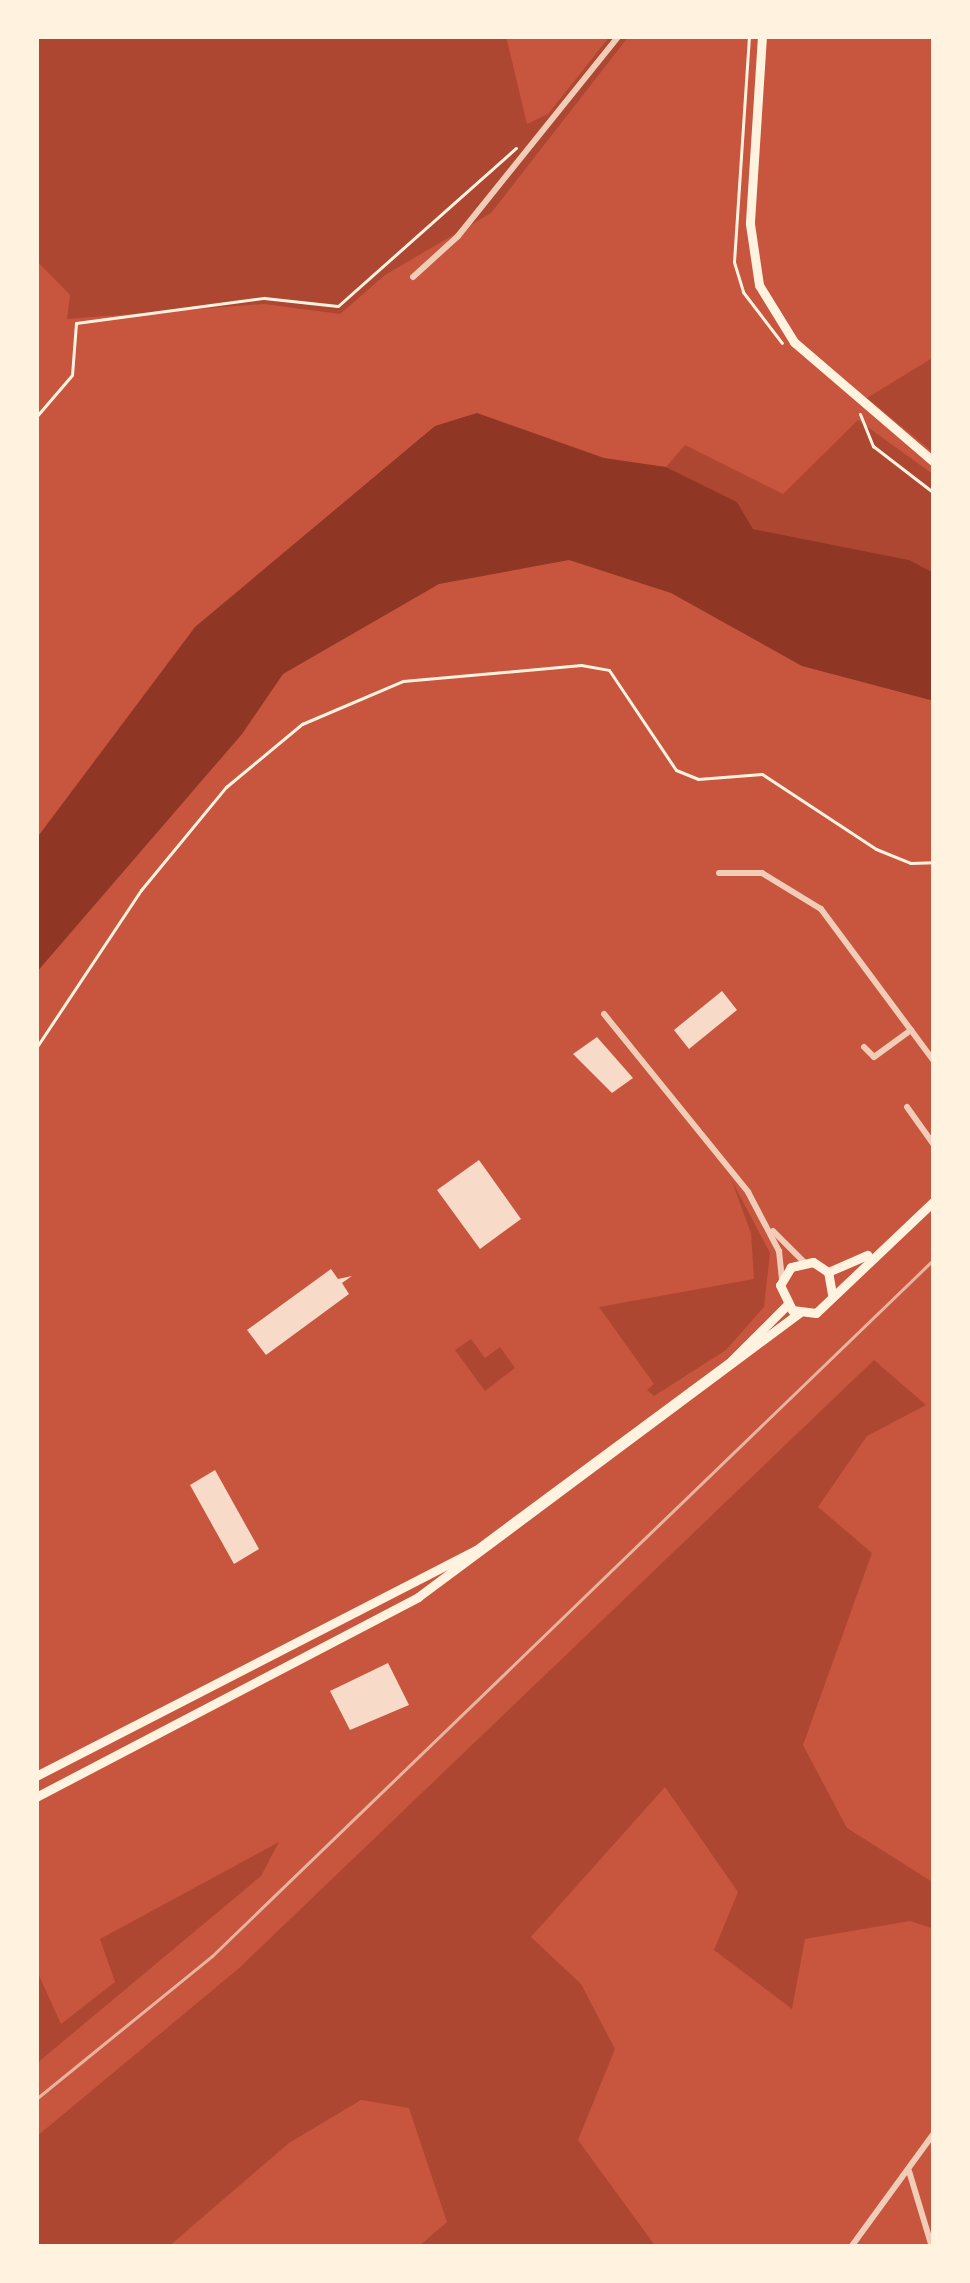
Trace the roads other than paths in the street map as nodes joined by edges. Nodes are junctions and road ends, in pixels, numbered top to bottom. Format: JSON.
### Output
{"nodes":[{"id":1,"x":620,"y":36,"type":"edge"},
{"id":2,"x":762,"y":36,"type":"edge"},
{"id":3,"x":413,"y":277,"type":"dead end"},
{"id":4,"x":934,"y":462,"type":"edge"},
{"id":5,"x":719,"y":873,"type":"dead end"},
{"id":6,"x":604,"y":1014,"type":"dead end"},
{"id":7,"x":911,"y":1030,"type":"junction"},
{"id":8,"x":864,"y":1046,"type":"dead end"},
{"id":9,"x":934,"y":1061,"type":"edge"},
{"id":10,"x":907,"y":1107,"type":"dead end"},
{"id":11,"x":934,"y":1145,"type":"edge"},
{"id":12,"x":934,"y":1202,"type":"edge"},
{"id":13,"x":767,"y":1224,"type":"junction"},
{"id":14,"x":887,"y":1243,"type":"junction"},
{"id":15,"x":805,"y":1262,"type":"junction"},
{"id":16,"x":828,"y":1272,"type":"junction"},
{"id":17,"x":782,"y":1278,"type":"junction"},
{"id":18,"x":832,"y":1294,"type":"junction"},
{"id":19,"x":787,"y":1305,"type":"junction"},
{"id":20,"x":799,"y":1313,"type":"junction"},
{"id":21,"x":36,"y":1776,"type":"edge"},
{"id":22,"x":36,"y":1797,"type":"edge"},
{"id":23,"x":934,"y":2133,"type":"edge"},
{"id":24,"x":909,"y":2171,"type":"junction"},
{"id":25,"x":851,"y":2247,"type":"edge"},
{"id":26,"x":932,"y":2247,"type":"edge"}],
"edges":[{"from":1,"to":3,"type":"street"},
{"from":2,"to":4,"type":"main road"},
{"from":5,"to":7,"type":"street"},
{"from":6,"to":13,"type":"street"},
{"from":7,"to":8,"type":"street"},
{"from":7,"to":9,"type":"street"},
{"from":10,"to":11,"type":"street"},
{"from":12,"to":14,"type":"main road"},
{"from":13,"to":15,"type":"street"},
{"from":13,"to":17,"type":"street"},
{"from":14,"to":16,"type":"main road"},
{"from":14,"to":18,"type":"main road"},
{"from":15,"to":16,"type":"main road"},
{"from":15,"to":17,"type":"main road"},
{"from":16,"to":18,"type":"main road"},
{"from":17,"to":19,"type":"main road"},
{"from":18,"to":20,"type":"main road"},
{"from":19,"to":20,"type":"main road"},
{"from":19,"to":21,"type":"main road"},
{"from":20,"to":22,"type":"main road"},
{"from":23,"to":24,"type":"street"},
{"from":24,"to":25,"type":"street"},
{"from":24,"to":26,"type":"street"}]}
